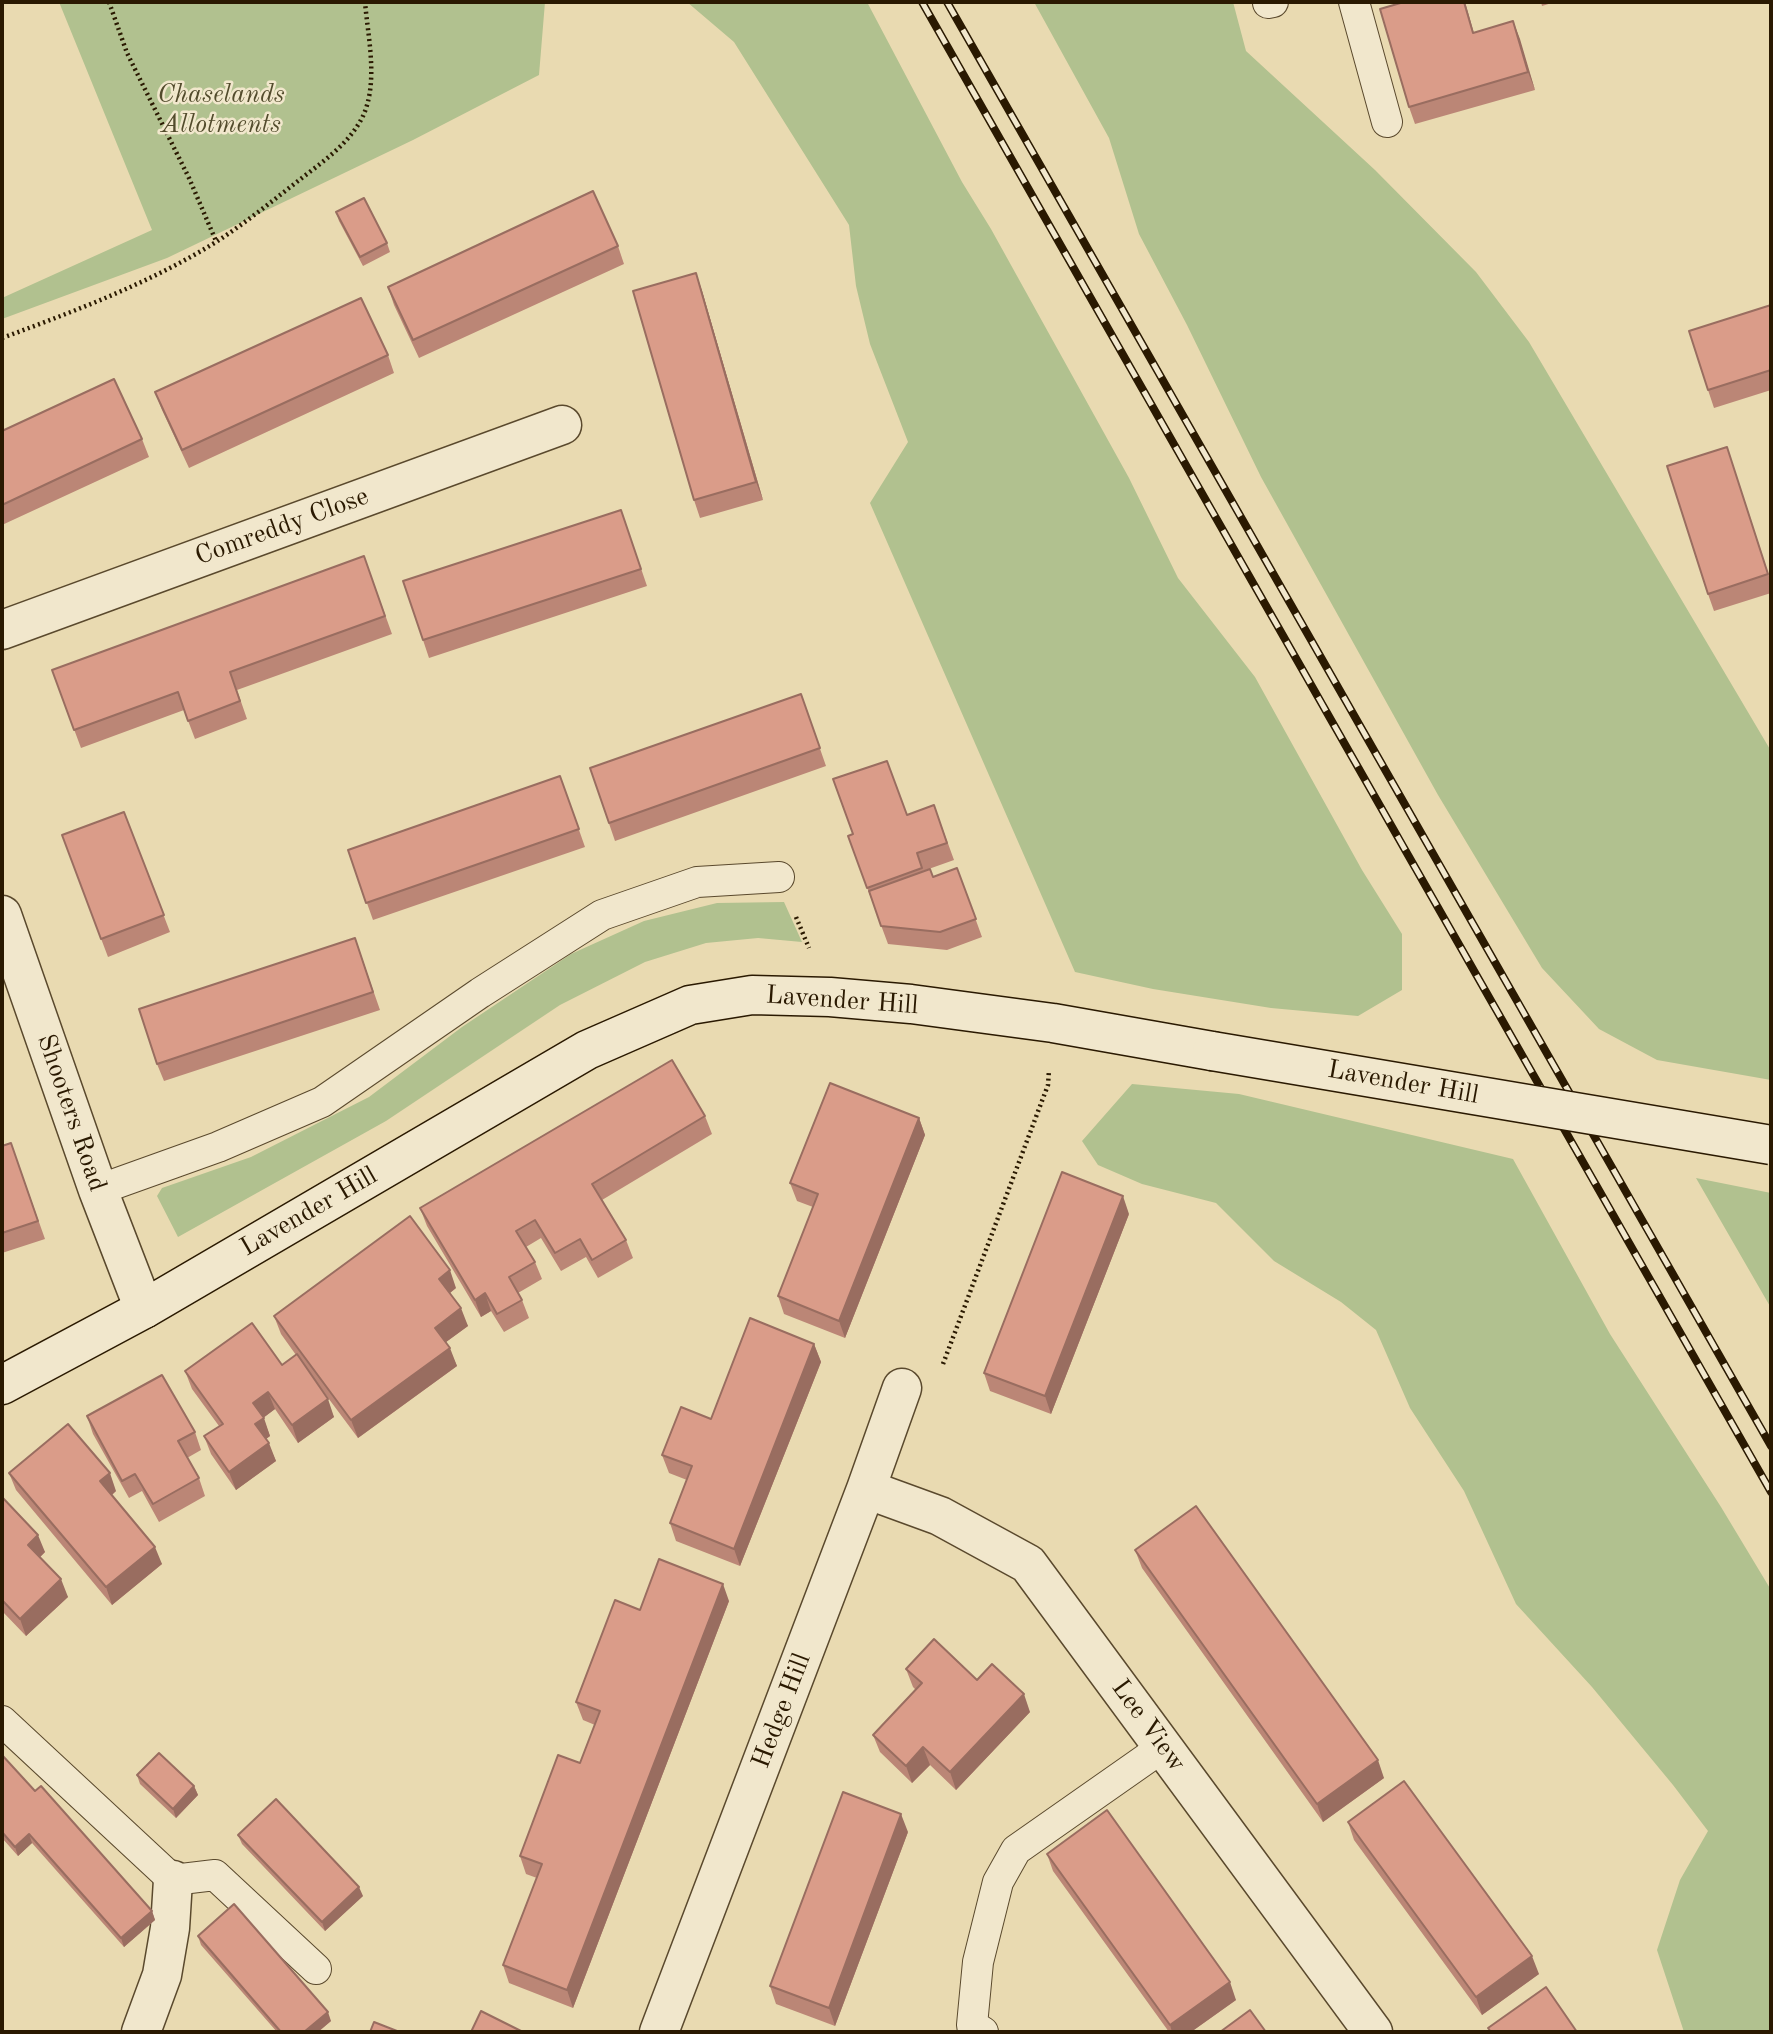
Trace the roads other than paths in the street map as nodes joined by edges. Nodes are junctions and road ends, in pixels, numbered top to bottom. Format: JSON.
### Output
{"nodes":[{"id":1,"x":1354,"y":2,"type":"edge"},
{"id":2,"x":1387,"y":122,"type":"dead end"},
{"id":3,"x":562,"y":425,"type":"dead end"},
{"id":4,"x":2,"y":630,"type":"edge"},
{"id":5,"x":779,"y":877,"type":"road end"},
{"id":6,"x":2,"y":915,"type":"edge"},
{"id":7,"x":1771,"y":1145,"type":"edge"},
{"id":8,"x":97,"y":1190,"type":"junction"},
{"id":9,"x":144,"y":1309,"type":"junction"},
{"id":10,"x":2,"y":1385,"type":"edge"},
{"id":11,"x":902,"y":1388,"type":"road end"},
{"id":12,"x":866,"y":1489,"type":"junction"},
{"id":13,"x":2,"y":1721,"type":"edge"},
{"id":14,"x":1163,"y":1747,"type":"junction"},
{"id":15,"x":173,"y":1880,"type":"junction"},
{"id":16,"x":316,"y":1969,"type":"dead end"},
{"id":17,"x":141,"y":2032,"type":"edge"},
{"id":18,"x":659,"y":2032,"type":"edge"},
{"id":19,"x":983,"y":2032,"type":"edge"},
{"id":20,"x":1373,"y":2032,"type":"edge"}],
"edges":[{"from":1,"to":2,"type":"lane"},
{"from":3,"to":4,"type":"street","name":"Comreddy Close"},
{"from":5,"to":8,"type":"lane"},
{"from":6,"to":8,"type":"street","name":"Shooters Road"},
{"from":7,"to":9,"type":"street","name":"Lavender Hill","bridge":true},
{"from":8,"to":9,"type":"street","name":"Shooters Road"},
{"from":9,"to":10,"type":"street","name":"Lavender Hill"},
{"from":11,"to":12,"type":"street","name":"Hedge Hill"},
{"from":12,"to":14,"type":"street","name":"Lee View"},
{"from":12,"to":18,"type":"street","name":"Hedge Hill"},
{"from":13,"to":15,"type":"lane"},
{"from":14,"to":19,"type":"lane"},
{"from":14,"to":20,"type":"street","name":"Lee View"},
{"from":15,"to":16,"type":"lane"},
{"from":15,"to":17,"type":"street"}]}
